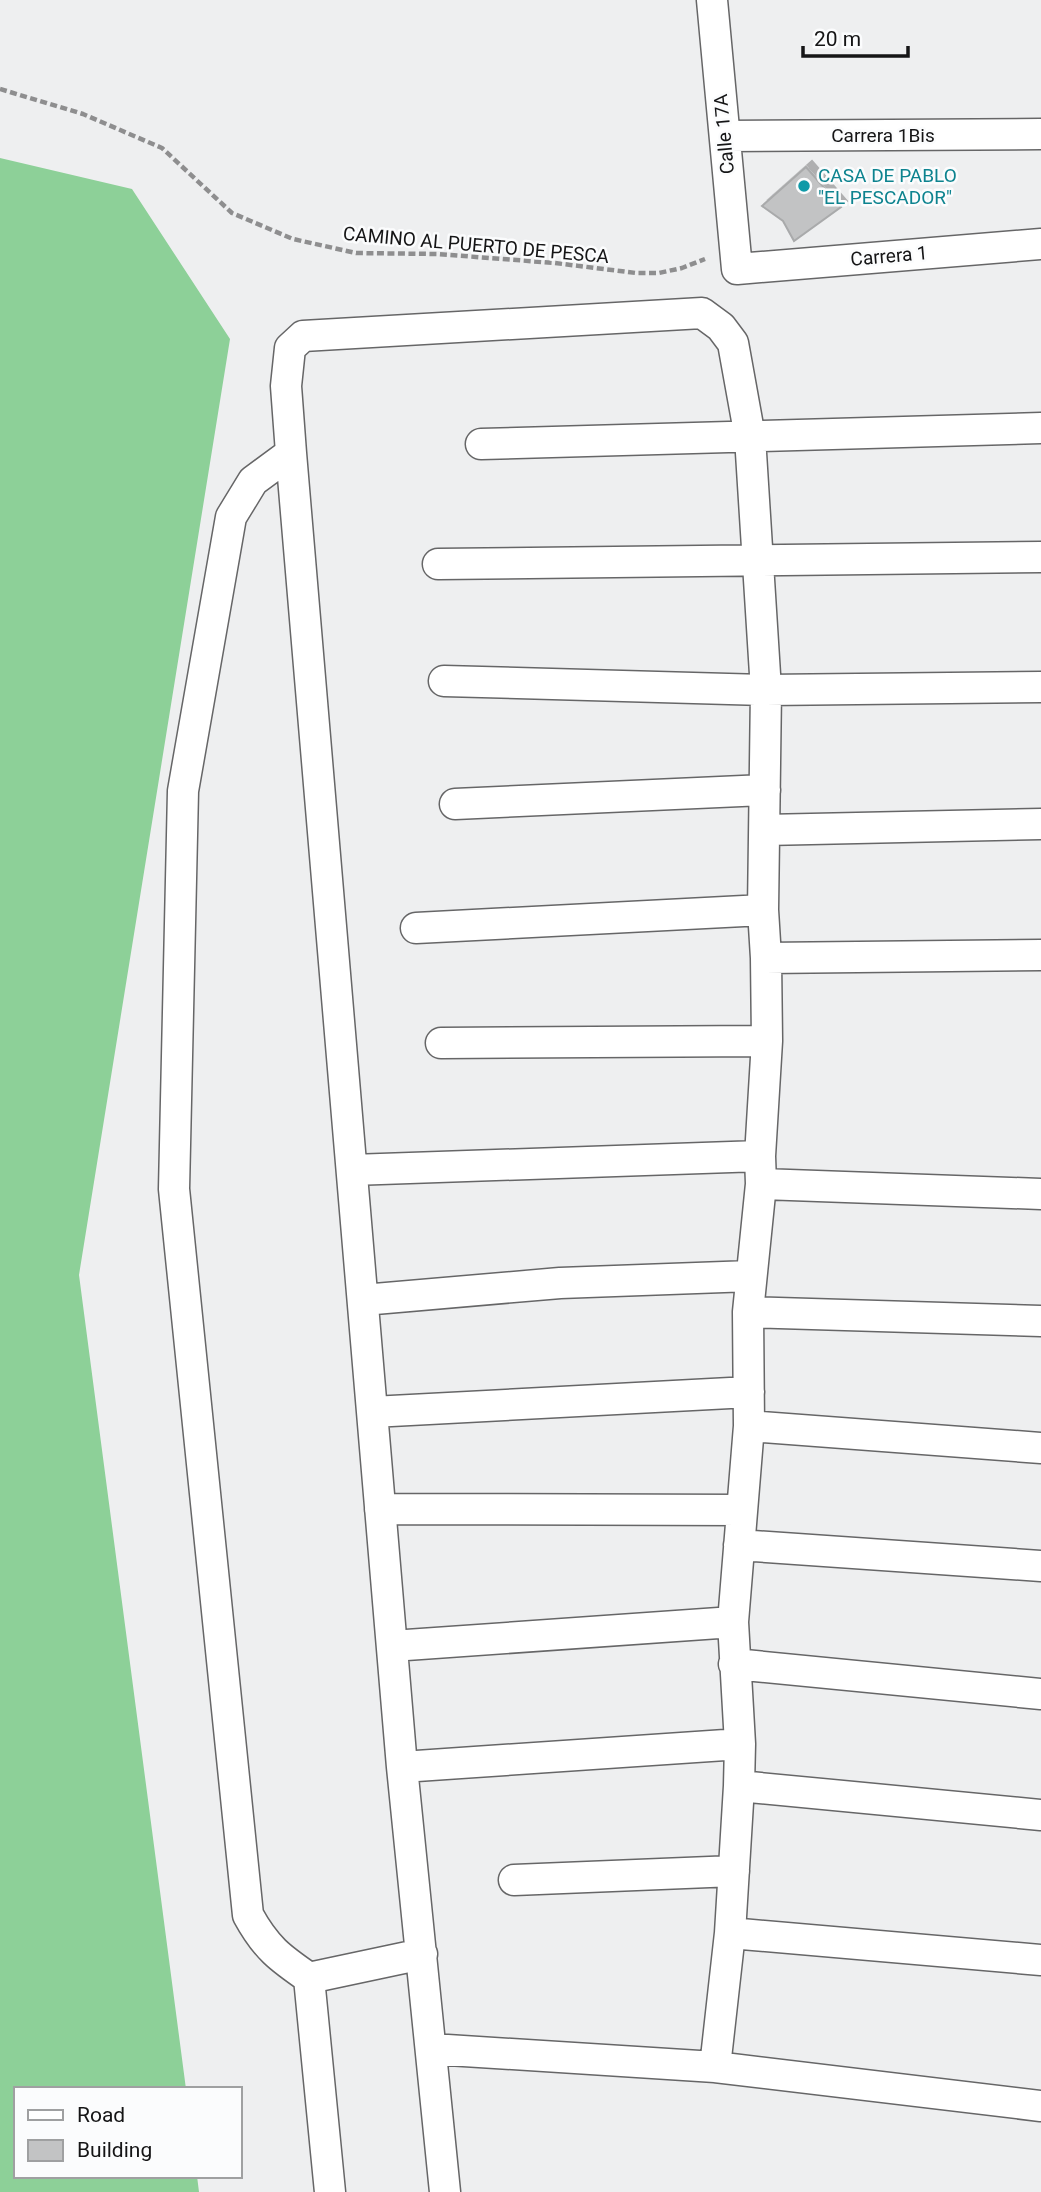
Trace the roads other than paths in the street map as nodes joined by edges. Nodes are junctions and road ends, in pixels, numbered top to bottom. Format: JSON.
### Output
{"nodes":[{"id":1,"x":712,"y":0,"type":"edge"},
{"id":2,"x":1041,"y":134,"type":"edge"},
{"id":3,"x":725,"y":135,"type":"junction"},
{"id":4,"x":1041,"y":244,"type":"edge"},
{"id":5,"x":737,"y":269,"type":"joint"},
{"id":6,"x":1041,"y":428,"type":"edge"},
{"id":7,"x":750,"y":437,"type":"junction"},
{"id":8,"x":481,"y":444,"type":"dead end"},
{"id":9,"x":291,"y":453,"type":"junction"},
{"id":10,"x":1041,"y":557,"type":"edge"},
{"id":11,"x":758,"y":561,"type":"junction"},
{"id":12,"x":438,"y":564,"type":"dead end"},
{"id":13,"x":444,"y":681,"type":"dead end"},
{"id":14,"x":1041,"y":687,"type":"edge"},
{"id":15,"x":766,"y":690,"type":"junction"},
{"id":16,"x":765,"y":790,"type":"junction"},
{"id":17,"x":454,"y":804,"type":"dead end"},
{"id":18,"x":1041,"y":824,"type":"edge"},
{"id":19,"x":765,"y":830,"type":"junction"},
{"id":20,"x":763,"y":910,"type":"junction"},
{"id":21,"x":416,"y":928,"type":"dead end"},
{"id":22,"x":1041,"y":955,"type":"edge"},
{"id":23,"x":766,"y":958,"type":"junction"},
{"id":24,"x":767,"y":1041,"type":"junction"},
{"id":25,"x":441,"y":1043,"type":"dead end"},
{"id":26,"x":352,"y":1170,"type":"junction"},
{"id":27,"x":760,"y":1170,"type":"junction"},
{"id":28,"x":1041,"y":1194,"type":"edge"},
{"id":29,"x":751,"y":1276,"type":"junction"},
{"id":30,"x":363,"y":1300,"type":"junction"},
{"id":31,"x":748,"y":1312,"type":"junction"},
{"id":32,"x":1041,"y":1321,"type":"edge"},
{"id":33,"x":749,"y":1392,"type":"junction"},
{"id":34,"x":372,"y":1412,"type":"junction"},
{"id":35,"x":749,"y":1426,"type":"junction"},
{"id":36,"x":1041,"y":1448,"type":"edge"},
{"id":37,"x":380,"y":1509,"type":"junction"},
{"id":38,"x":742,"y":1510,"type":"junction"},
{"id":39,"x":739,"y":1545,"type":"junction"},
{"id":40,"x":1041,"y":1566,"type":"edge"},
{"id":41,"x":733,"y":1622,"type":"junction"},
{"id":42,"x":392,"y":1646,"type":"junction"},
{"id":43,"x":734,"y":1664,"type":"junction"},
{"id":44,"x":1041,"y":1694,"type":"edge"},
{"id":45,"x":740,"y":1744,"type":"junction"},
{"id":46,"x":402,"y":1767,"type":"junction"},
{"id":47,"x":739,"y":1786,"type":"junction"},
{"id":48,"x":1041,"y":1815,"type":"edge"},
{"id":49,"x":734,"y":1871,"type":"junction"},
{"id":50,"x":514,"y":1880,"type":"dead end"},
{"id":51,"x":730,"y":1933,"type":"junction"},
{"id":52,"x":422,"y":1954,"type":"junction"},
{"id":53,"x":1041,"y":1960,"type":"edge"},
{"id":54,"x":309,"y":1979,"type":"junction"},
{"id":55,"x":432,"y":2049,"type":"junction"},
{"id":56,"x":715,"y":2067,"type":"junction"},
{"id":57,"x":1041,"y":2106,"type":"edge"},
{"id":58,"x":330,"y":2192,"type":"edge"},
{"id":59,"x":445,"y":2192,"type":"edge"}],
"edges":[{"from":1,"to":3,"type":"street","name":"Calle 17A"},
{"from":2,"to":3,"type":"street","name":"Carrera 1Bis"},
{"from":3,"to":5,"type":"street","name":"Calle 17A"},
{"from":4,"to":5,"type":"street","name":"Carrera 1"},
{"from":6,"to":7,"type":"street"},
{"from":7,"to":8,"type":"street"},
{"from":7,"to":9,"type":"street"},
{"from":7,"to":11,"type":"street"},
{"from":9,"to":26,"type":"street"},
{"from":9,"to":54,"type":"street"},
{"from":10,"to":11,"type":"street"},
{"from":11,"to":12,"type":"street"},
{"from":11,"to":15,"type":"street"},
{"from":13,"to":15,"type":"street"},
{"from":14,"to":15,"type":"street"},
{"from":15,"to":16,"type":"street"},
{"from":16,"to":17,"type":"street"},
{"from":16,"to":19,"type":"street"},
{"from":18,"to":19,"type":"street"},
{"from":19,"to":20,"type":"street"},
{"from":20,"to":21,"type":"street"},
{"from":20,"to":23,"type":"street"},
{"from":22,"to":23,"type":"street"},
{"from":23,"to":24,"type":"street"},
{"from":24,"to":25,"type":"street"},
{"from":24,"to":27,"type":"street"},
{"from":26,"to":27,"type":"street"},
{"from":26,"to":30,"type":"street"},
{"from":27,"to":28,"type":"street"},
{"from":27,"to":29,"type":"street"},
{"from":29,"to":30,"type":"street"},
{"from":29,"to":31,"type":"street"},
{"from":30,"to":34,"type":"street"},
{"from":31,"to":32,"type":"street"},
{"from":31,"to":33,"type":"street"},
{"from":33,"to":34,"type":"street"},
{"from":33,"to":35,"type":"street"},
{"from":34,"to":37,"type":"street"},
{"from":35,"to":36,"type":"street"},
{"from":35,"to":38,"type":"street"},
{"from":37,"to":38,"type":"street"},
{"from":37,"to":42,"type":"street"},
{"from":38,"to":39,"type":"street"},
{"from":39,"to":40,"type":"street"},
{"from":39,"to":41,"type":"street"},
{"from":41,"to":42,"type":"street"},
{"from":41,"to":43,"type":"street"},
{"from":42,"to":46,"type":"street"},
{"from":43,"to":44,"type":"street"},
{"from":43,"to":45,"type":"street"},
{"from":45,"to":46,"type":"street"},
{"from":45,"to":47,"type":"street"},
{"from":46,"to":52,"type":"street"},
{"from":47,"to":48,"type":"street"},
{"from":47,"to":49,"type":"street"},
{"from":49,"to":50,"type":"street"},
{"from":49,"to":51,"type":"street"},
{"from":51,"to":53,"type":"street"},
{"from":51,"to":56,"type":"street"},
{"from":52,"to":54,"type":"street"},
{"from":52,"to":55,"type":"street"},
{"from":54,"to":58,"type":"street"},
{"from":55,"to":56,"type":"street"},
{"from":55,"to":59,"type":"street"},
{"from":56,"to":57,"type":"street"}]}
